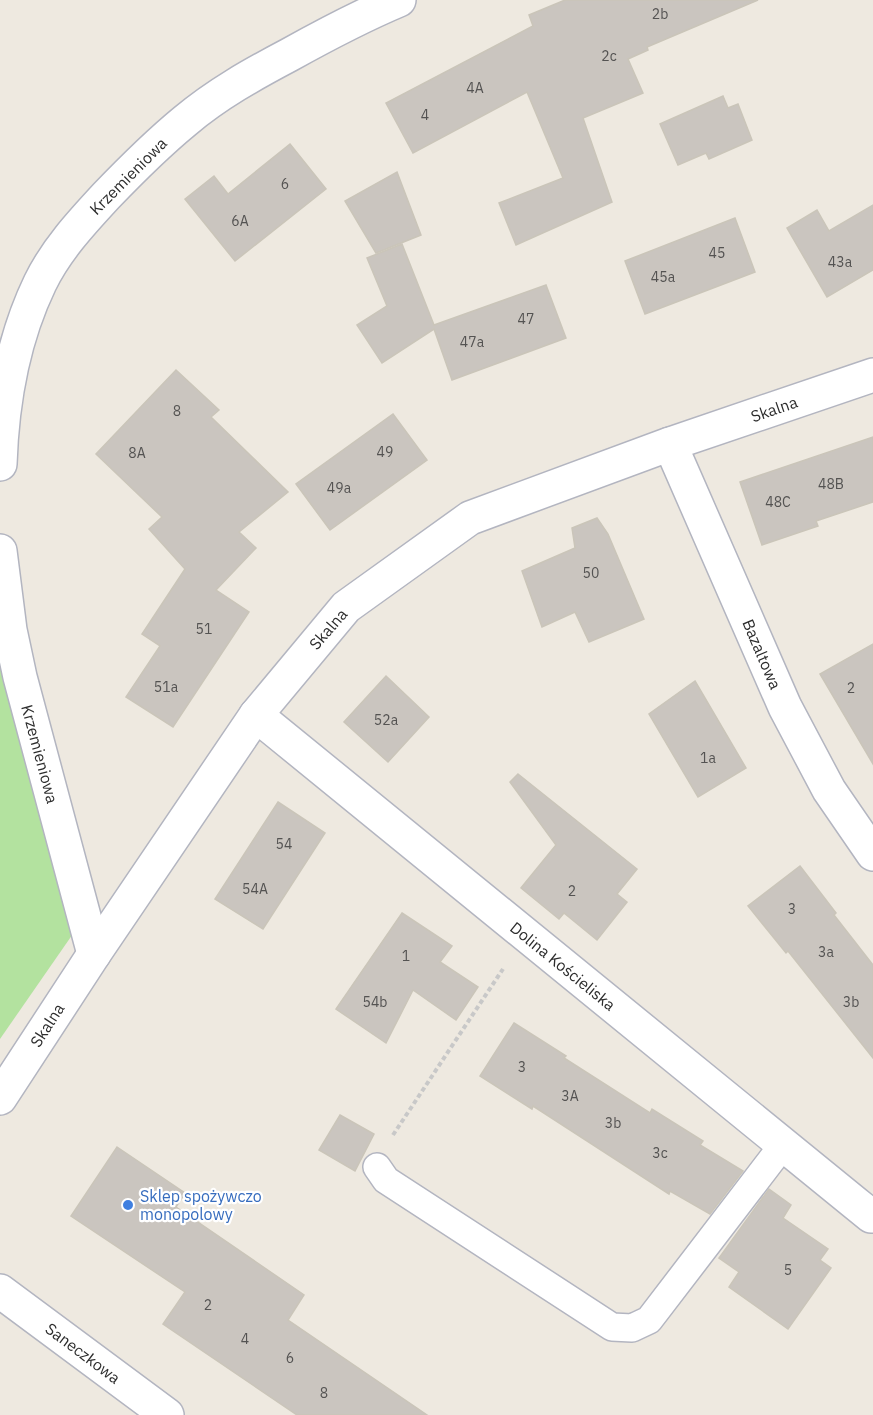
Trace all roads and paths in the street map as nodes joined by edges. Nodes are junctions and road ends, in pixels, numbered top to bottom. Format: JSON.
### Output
{"nodes":[{"id":1,"x":399,"y":0,"type":"edge"},
{"id":2,"x":873,"y":375,"type":"edge"},
{"id":3,"x":670,"y":444,"type":"junction"},
{"id":4,"x":0,"y":464,"type":"edge"},
{"id":5,"x":0,"y":551,"type":"edge"},
{"id":6,"x":256,"y":715,"type":"junction"},
{"id":7,"x":873,"y":854,"type":"edge"},
{"id":8,"x":94,"y":954,"type":"junction"},
{"id":9,"x":505,"y":966,"type":"dead end"},
{"id":10,"x":0,"y":1098,"type":"edge"},
{"id":11,"x":783,"y":1145,"type":"junction"},
{"id":12,"x":377,"y":1167,"type":"joint"},
{"id":13,"x":872,"y":1215,"type":"edge"},
{"id":14,"x":0,"y":1291,"type":"edge"},
{"id":15,"x":167,"y":1415,"type":"edge"}],
"edges":[{"from":1,"to":4,"type":"street","name":"Krzemieniowa"},
{"from":2,"to":3,"type":"street","name":"Skalna"},
{"from":3,"to":6,"type":"street","name":"Skalna"},
{"from":3,"to":7,"type":"street","name":"Bazaltowa"},
{"from":5,"to":8,"type":"street","name":"Krzemieniowa"},
{"from":6,"to":8,"type":"street","name":"Skalna"},
{"from":6,"to":11,"type":"street","name":"Dolina Kościeliska"},
{"from":8,"to":10,"type":"street","name":"Skalna"},
{"from":9,"to":12,"type":"path"},
{"from":11,"to":12,"type":"lane"},
{"from":11,"to":13,"type":"street","name":"Dolina Kościeliska"},
{"from":14,"to":15,"type":"street","name":"Saneczkowa"}]}
